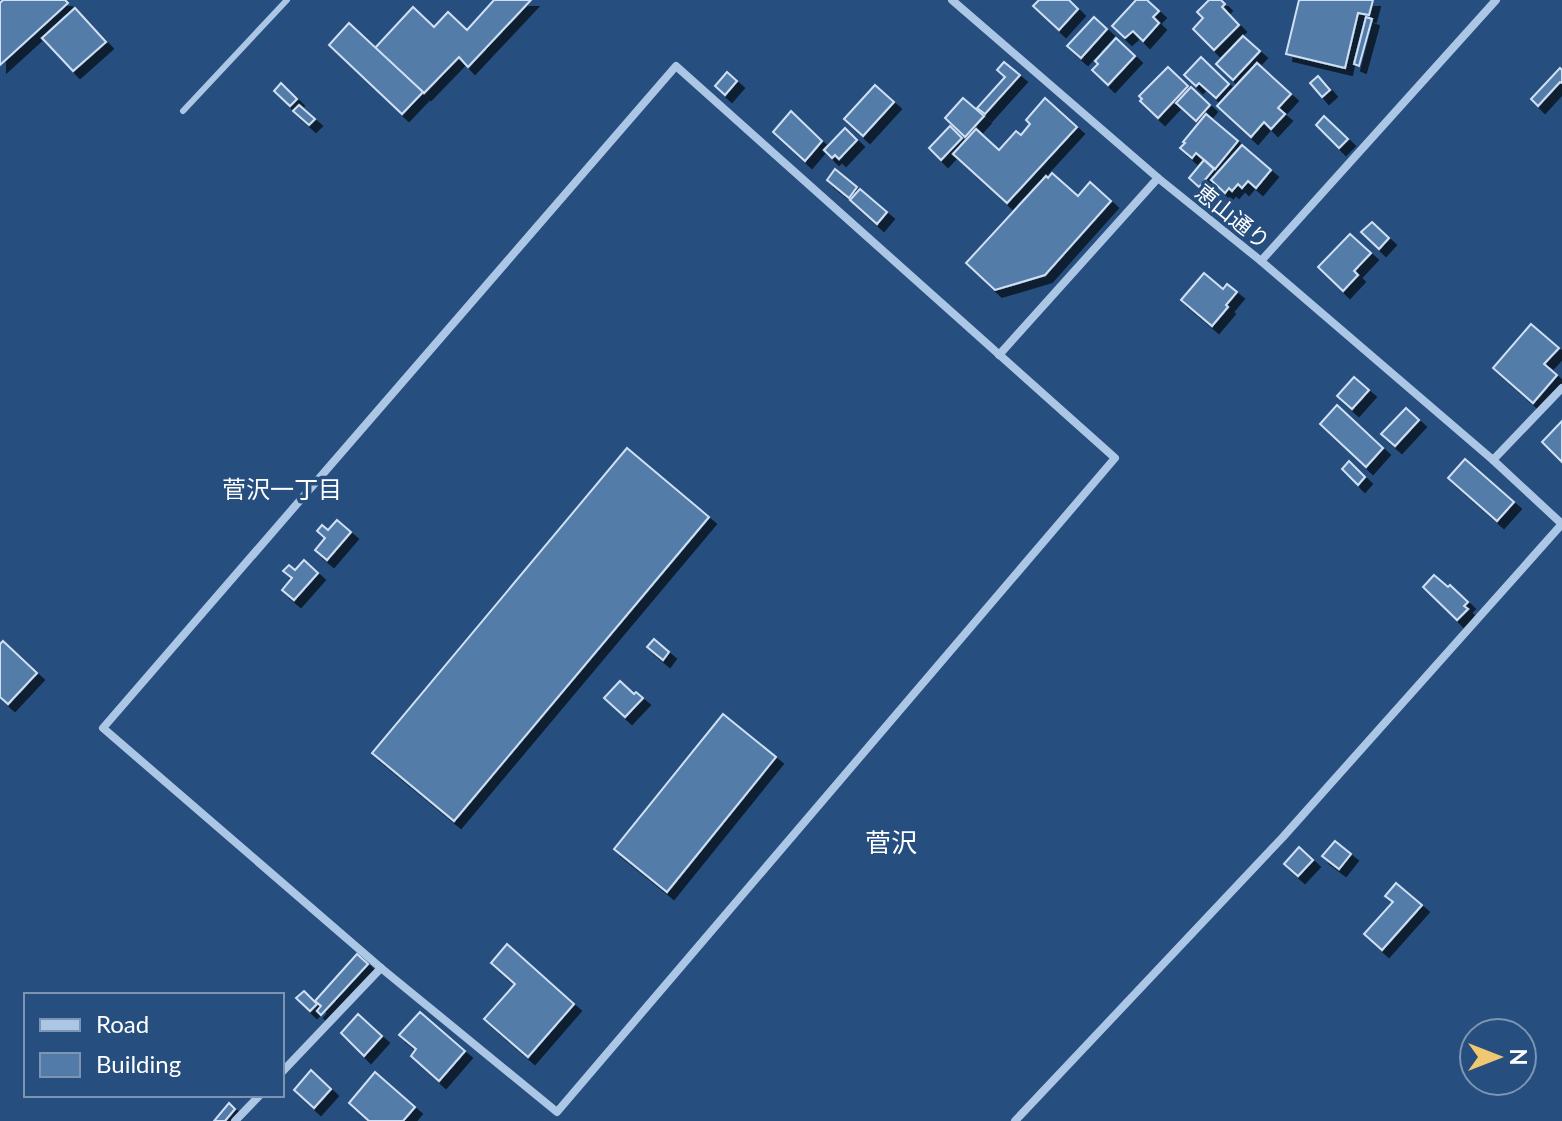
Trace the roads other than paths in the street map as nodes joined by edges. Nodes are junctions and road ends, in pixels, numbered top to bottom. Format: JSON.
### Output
{"nodes":[{"id":1,"x":287,"y":0,"type":"edge"},
{"id":2,"x":952,"y":0,"type":"edge"},
{"id":3,"x":1496,"y":0,"type":"edge"},
{"id":4,"x":183,"y":111,"type":"dead end"},
{"id":5,"x":1158,"y":178,"type":"junction"},
{"id":6,"x":1261,"y":261,"type":"junction"},
{"id":7,"x":999,"y":355,"type":"junction"},
{"id":8,"x":1562,"y":388,"type":"edge"},
{"id":9,"x":1493,"y":460,"type":"junction"},
{"id":10,"x":1562,"y":524,"type":"edge"},
{"id":11,"x":381,"y":968,"type":"junction"},
{"id":12,"x":284,"y":1070,"type":"edge"},
{"id":13,"x":258,"y":1097,"type":"edge"},
{"id":14,"x":235,"y":1121,"type":"edge"},
{"id":15,"x":1015,"y":1121,"type":"edge"}],
"edges":[{"from":1,"to":4,"type":"lane"},
{"from":2,"to":5,"type":"street","name":"恵山通り"},
{"from":3,"to":6,"type":"street"},
{"from":5,"to":6,"type":"street","name":"恵山通り"},
{"from":5,"to":7,"type":"street"},
{"from":6,"to":9,"type":"street","name":"恵山通り"},
{"from":7,"to":11,"type":"street"},
{"from":7,"to":11,"type":"street"},
{"from":8,"to":9,"type":"street"},
{"from":9,"to":10,"type":"street","name":"恵山通り"},
{"from":10,"to":15,"type":"street"},
{"from":11,"to":12,"type":"street"},
{"from":13,"to":14,"type":"street"}]}
